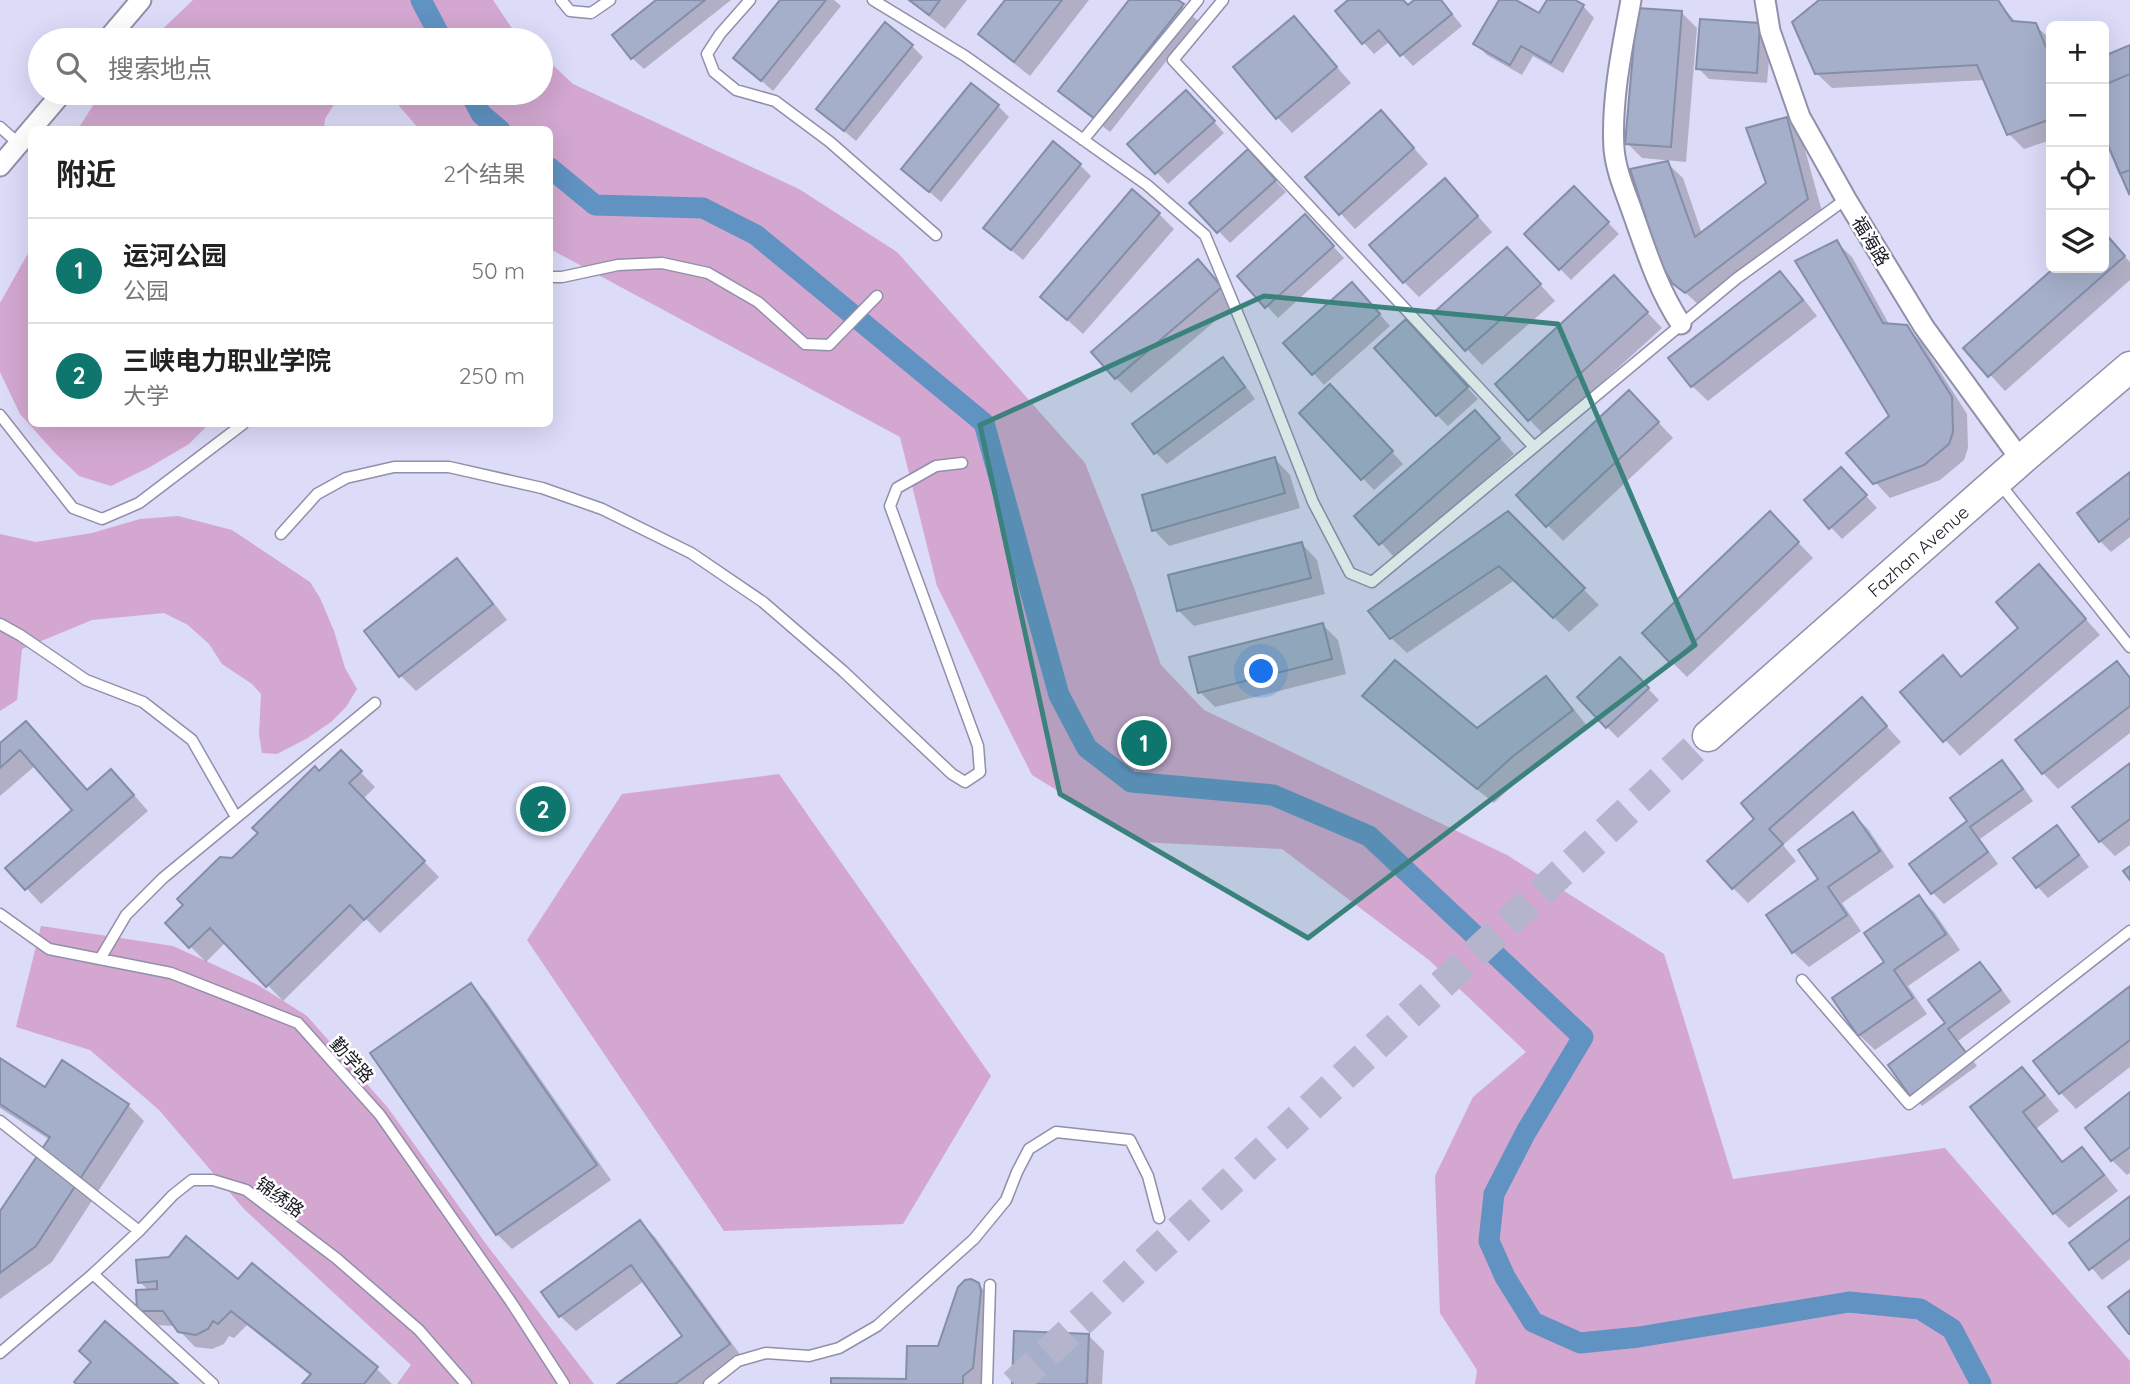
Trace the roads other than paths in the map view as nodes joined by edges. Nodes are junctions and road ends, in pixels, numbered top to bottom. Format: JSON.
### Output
{"nodes":[{"id":1,"x":141,"y":0,"type":"edge"},
{"id":2,"x":561,"y":0,"type":"edge"},
{"id":3,"x":610,"y":0,"type":"edge"},
{"id":4,"x":750,"y":0,"type":"edge"},
{"id":5,"x":873,"y":0,"type":"edge"},
{"id":6,"x":1198,"y":0,"type":"edge"},
{"id":7,"x":1223,"y":0,"type":"edge"},
{"id":8,"x":1630,"y":0,"type":"edge"},
{"id":9,"x":1765,"y":0,"type":"edge"},
{"id":10,"x":117,"y":28,"type":"edge"},
{"id":11,"x":52,"y":105,"type":"edge"},
{"id":12,"x":34,"y":126,"type":"edge"},
{"id":13,"x":0,"y":127,"type":"edge"},
{"id":14,"x":28,"y":133,"type":"edge"},
{"id":15,"x":1083,"y":140,"type":"junction"},
{"id":16,"x":19,"y":144,"type":"junction"},
{"id":17,"x":0,"y":166,"type":"edge"},
{"id":18,"x":1846,"y":199,"type":"junction"},
{"id":19,"x":936,"y":235,"type":"dead end"},
{"id":20,"x":553,"y":277,"type":"edge"},
{"id":21,"x":877,"y":296,"type":"dead end"},
{"id":22,"x":1681,"y":324,"type":"junction"},
{"id":23,"x":2130,"y":367,"type":"edge"},
{"id":24,"x":0,"y":415,"type":"edge"},
{"id":25,"x":239,"y":427,"type":"edge"},
{"id":26,"x":1534,"y":447,"type":"junction"},
{"id":27,"x":2021,"y":460,"type":"junction"},
{"id":28,"x":962,"y":463,"type":"dead end"},
{"id":29,"x":1997,"y":481,"type":"junction"},
{"id":30,"x":281,"y":534,"type":"dead end"},
{"id":31,"x":0,"y":624,"type":"edge"},
{"id":32,"x":2130,"y":647,"type":"edge"},
{"id":33,"x":375,"y":703,"type":"dead end"},
{"id":34,"x":1708,"y":736,"type":"tunnel mouth"},
{"id":35,"x":236,"y":817,"type":"junction"},
{"id":36,"x":0,"y":914,"type":"edge"},
{"id":37,"x":2130,"y":931,"type":"edge"},
{"id":38,"x":100,"y":959,"type":"junction"},
{"id":39,"x":1801,"y":980,"type":"dead end"},
{"id":40,"x":0,"y":1121,"type":"edge"},
{"id":41,"x":1159,"y":1218,"type":"dead end"},
{"id":42,"x":139,"y":1231,"type":"junction"},
{"id":43,"x":93,"y":1274,"type":"junction"},
{"id":44,"x":990,"y":1285,"type":"dead end"},
{"id":45,"x":0,"y":1353,"type":"edge"},
{"id":46,"x":213,"y":1384,"type":"edge"},
{"id":47,"x":466,"y":1384,"type":"edge"},
{"id":48,"x":564,"y":1384,"type":"edge"},
{"id":49,"x":709,"y":1384,"type":"edge"},
{"id":50,"x":986,"y":1384,"type":"edge"}],
"edges":[{"from":1,"to":10,"type":"street"},
{"from":2,"to":3,"type":"lane"},
{"from":4,"to":19,"type":"lane"},
{"from":5,"to":15,"type":"lane"},
{"from":6,"to":15,"type":"lane"},
{"from":7,"to":26,"type":"lane"},
{"from":8,"to":22,"type":"street"},
{"from":9,"to":18,"type":"street","name":"福海路"},
{"from":11,"to":12,"type":"street"},
{"from":13,"to":16,"type":"lane"},
{"from":14,"to":16,"type":"street"},
{"from":15,"to":26,"type":"lane"},
{"from":16,"to":17,"type":"street"},
{"from":18,"to":22,"type":"lane"},
{"from":18,"to":27,"type":"street","name":"福海路"},
{"from":20,"to":21,"type":"lane"},
{"from":22,"to":26,"type":"lane"},
{"from":23,"to":27,"type":"main road","name":"Fazhan Avenue"},
{"from":24,"to":25,"type":"lane"},
{"from":27,"to":29,"type":"main road","name":"Fazhan Avenue"},
{"from":28,"to":30,"type":"lane"},
{"from":29,"to":32,"type":"lane"},
{"from":29,"to":34,"type":"main road","name":"Fazhan Avenue"},
{"from":31,"to":35,"type":"lane"},
{"from":33,"to":35,"type":"lane"},
{"from":35,"to":38,"type":"lane"},
{"from":36,"to":38,"type":"lane","name":"勤学路"},
{"from":37,"to":39,"type":"lane"},
{"from":38,"to":48,"type":"lane","name":"勤学路"},
{"from":40,"to":42,"type":"lane"},
{"from":41,"to":49,"type":"lane"},
{"from":42,"to":43,"type":"lane","name":"锦绣路"},
{"from":42,"to":47,"type":"lane","name":"锦绣路"},
{"from":43,"to":45,"type":"lane","name":"锦绣路"},
{"from":43,"to":46,"type":"lane"},
{"from":44,"to":50,"type":"lane"}]}
